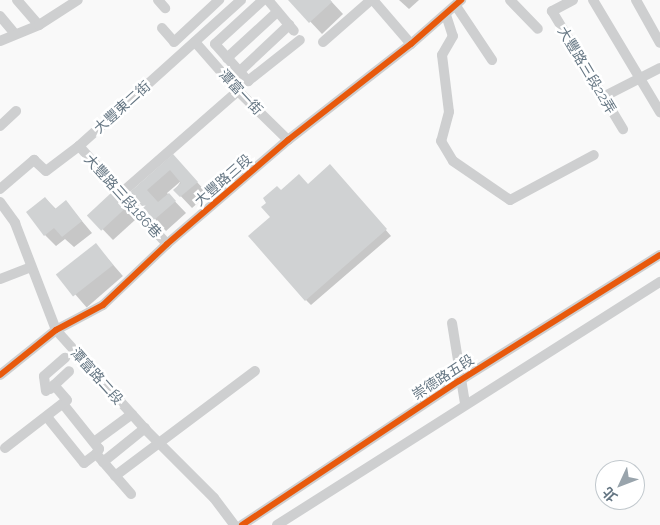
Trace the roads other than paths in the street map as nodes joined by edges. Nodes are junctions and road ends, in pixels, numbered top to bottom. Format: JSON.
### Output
{"nodes":[{"id":1,"x":16,"y":0,"type":"edge"},
{"id":2,"x":78,"y":0,"type":"edge"},
{"id":3,"x":219,"y":0,"type":"edge"},
{"id":4,"x":241,"y":0,"type":"edge"},
{"id":5,"x":263,"y":0,"type":"edge"},
{"id":6,"x":268,"y":0,"type":"edge"},
{"id":7,"x":372,"y":0,"type":"edge"},
{"id":8,"x":510,"y":0,"type":"edge"},
{"id":9,"x":593,"y":0,"type":"edge"},
{"id":10,"x":636,"y":0,"type":"edge"},
{"id":11,"x":568,"y":1,"type":"edge"},
{"id":12,"x":458,"y":3,"type":"edge"},
{"id":13,"x":66,"y":4,"type":"edge"},
{"id":14,"x":278,"y":12,"type":"junction"},
{"id":15,"x":446,"y":15,"type":"junction"},
{"id":16,"x":0,"y":16,"type":"edge"},
{"id":17,"x":39,"y":25,"type":"junction"},
{"id":18,"x":162,"y":28,"type":"dead end"},
{"id":19,"x":538,"y":29,"type":"dead end"},
{"id":20,"x":295,"y":32,"type":"junction"},
{"id":21,"x":15,"y":34,"type":"junction"},
{"id":22,"x":0,"y":41,"type":"edge"},
{"id":23,"x":196,"y":42,"type":"junction"},
{"id":24,"x":324,"y":42,"type":"dead end"},
{"id":25,"x":660,"y":43,"type":"edge"},
{"id":26,"x":411,"y":44,"type":"junction"},
{"id":27,"x":227,"y":58,"type":"junction"},
{"id":28,"x":492,"y":60,"type":"dead end"},
{"id":29,"x":660,"y":68,"type":"edge"},
{"id":30,"x":239,"y":72,"type":"junction"},
{"id":31,"x":639,"y":77,"type":"junction"},
{"id":32,"x":238,"y":91,"type":"junction"},
{"id":33,"x":603,"y":97,"type":"junction"},
{"id":34,"x":16,"y":111,"type":"dead end"},
{"id":35,"x":660,"y":112,"type":"edge"},
{"id":36,"x":0,"y":126,"type":"edge"},
{"id":37,"x":623,"y":129,"type":"dead end"},
{"id":38,"x":288,"y":140,"type":"junction"},
{"id":39,"x":79,"y":146,"type":"junction"},
{"id":40,"x":594,"y":156,"type":"dead end"},
{"id":41,"x":0,"y":189,"type":"edge"},
{"id":42,"x":119,"y":195,"type":"junction"},
{"id":43,"x":0,"y":202,"type":"edge"},
{"id":44,"x":167,"y":244,"type":"junction"},
{"id":45,"x":660,"y":256,"type":"edge"},
{"id":46,"x":31,"y":267,"type":"junction"},
{"id":47,"x":0,"y":279,"type":"edge"},
{"id":48,"x":660,"y":282,"type":"edge"},
{"id":49,"x":452,"y":323,"type":"dead end"},
{"id":50,"x":56,"y":330,"type":"junction"},
{"id":51,"x":65,"y":358,"type":"dead end"},
{"id":52,"x":70,"y":371,"type":"dead end"},
{"id":53,"x":255,"y":371,"type":"dead end"},
{"id":54,"x":0,"y":375,"type":"edge"},
{"id":55,"x":459,"y":381,"type":"junction"},
{"id":56,"x":54,"y":385,"type":"junction"},
{"id":57,"x":465,"y":402,"type":"junction"},
{"id":58,"x":63,"y":404,"type":"junction"},
{"id":59,"x":132,"y":414,"type":"junction"},
{"id":60,"x":47,"y":416,"type":"junction"},
{"id":61,"x":145,"y":428,"type":"junction"},
{"id":62,"x":157,"y":441,"type":"junction"},
{"id":63,"x":94,"y":442,"type":"junction"},
{"id":64,"x":5,"y":448,"type":"dead end"},
{"id":65,"x":99,"y":458,"type":"junction"},
{"id":66,"x":115,"y":476,"type":"junction"},
{"id":67,"x":131,"y":494,"type":"dead end"},
{"id":68,"x":234,"y":525,"type":"edge"},
{"id":69,"x":242,"y":525,"type":"edge"},
{"id":70,"x":277,"y":525,"type":"edge"}],
"edges":[{"from":1,"to":17,"type":"street"},
{"from":2,"to":13,"type":"street"},
{"from":3,"to":18,"type":"street"},
{"from":4,"to":23,"type":"street","name":"大豐東二街"},
{"from":5,"to":27,"type":"street"},
{"from":6,"to":14,"type":"street"},
{"from":7,"to":24,"type":"street"},
{"from":7,"to":26,"type":"street"},
{"from":8,"to":19,"type":"street"},
{"from":9,"to":31,"type":"street"},
{"from":10,"to":25,"type":"street"},
{"from":11,"to":33,"type":"street","name":"大豐路三段22弄"},
{"from":12,"to":15,"type":"street","name":"大豐路三段"},
{"from":12,"to":28,"type":"street"},
{"from":13,"to":17,"type":"street"},
{"from":14,"to":20,"type":"street"},
{"from":14,"to":27,"type":"street"},
{"from":15,"to":26,"type":"street","name":"大豐路三段"},
{"from":15,"to":40,"type":"street"},
{"from":16,"to":21,"type":"street"},
{"from":17,"to":21,"type":"street"},
{"from":20,"to":30,"type":"street"},
{"from":20,"to":30,"type":"street"},
{"from":21,"to":22,"type":"street"},
{"from":23,"to":32,"type":"street","name":"潭富一街"},
{"from":23,"to":39,"type":"street","name":"大豐東二街"},
{"from":26,"to":38,"type":"street","name":"大豐路三段"},
{"from":27,"to":30,"type":"street"},
{"from":29,"to":31,"type":"street"},
{"from":31,"to":33,"type":"street"},
{"from":31,"to":35,"type":"street"},
{"from":32,"to":38,"type":"street","name":"潭富一街"},
{"from":32,"to":42,"type":"street"},
{"from":33,"to":37,"type":"street","name":"大豐路三段22弄"},
{"from":34,"to":36,"type":"street"},
{"from":38,"to":44,"type":"street","name":"大豐路三段"},
{"from":39,"to":41,"type":"street","name":"大豐東二街"},
{"from":39,"to":42,"type":"street","name":"大豐路三段186巷"},
{"from":42,"to":44,"type":"street","name":"大豐路三段186巷"},
{"from":43,"to":46,"type":"street","name":"潭富路二段"},
{"from":44,"to":50,"type":"street","name":"大豐路三段"},
{"from":45,"to":55,"type":"street","name":"崇德路五段"},
{"from":46,"to":47,"type":"street"},
{"from":46,"to":50,"type":"street","name":"潭富路二段"},
{"from":48,"to":57,"type":"street"},
{"from":49,"to":55,"type":"street"},
{"from":50,"to":54,"type":"street","name":"大豐路三段"},
{"from":50,"to":59,"type":"street","name":"潭富路二段"},
{"from":51,"to":56,"type":"street"},
{"from":52,"to":56,"type":"street"},
{"from":53,"to":62,"type":"street"},
{"from":55,"to":57,"type":"street"},
{"from":55,"to":69,"type":"street","name":"崇德路五段"},
{"from":56,"to":58,"type":"street"},
{"from":57,"to":70,"type":"street"},
{"from":58,"to":60,"type":"street"},
{"from":58,"to":63,"type":"street"},
{"from":59,"to":61,"type":"street","name":"潭富路二段"},
{"from":59,"to":63,"type":"street"},
{"from":60,"to":64,"type":"street"},
{"from":60,"to":65,"type":"street"},
{"from":61,"to":62,"type":"street","name":"潭富路二段"},
{"from":61,"to":65,"type":"street"},
{"from":62,"to":66,"type":"street"},
{"from":62,"to":68,"type":"street","name":"潭富路二段"},
{"from":63,"to":65,"type":"street"},
{"from":65,"to":66,"type":"street"},
{"from":66,"to":67,"type":"street"}]}
